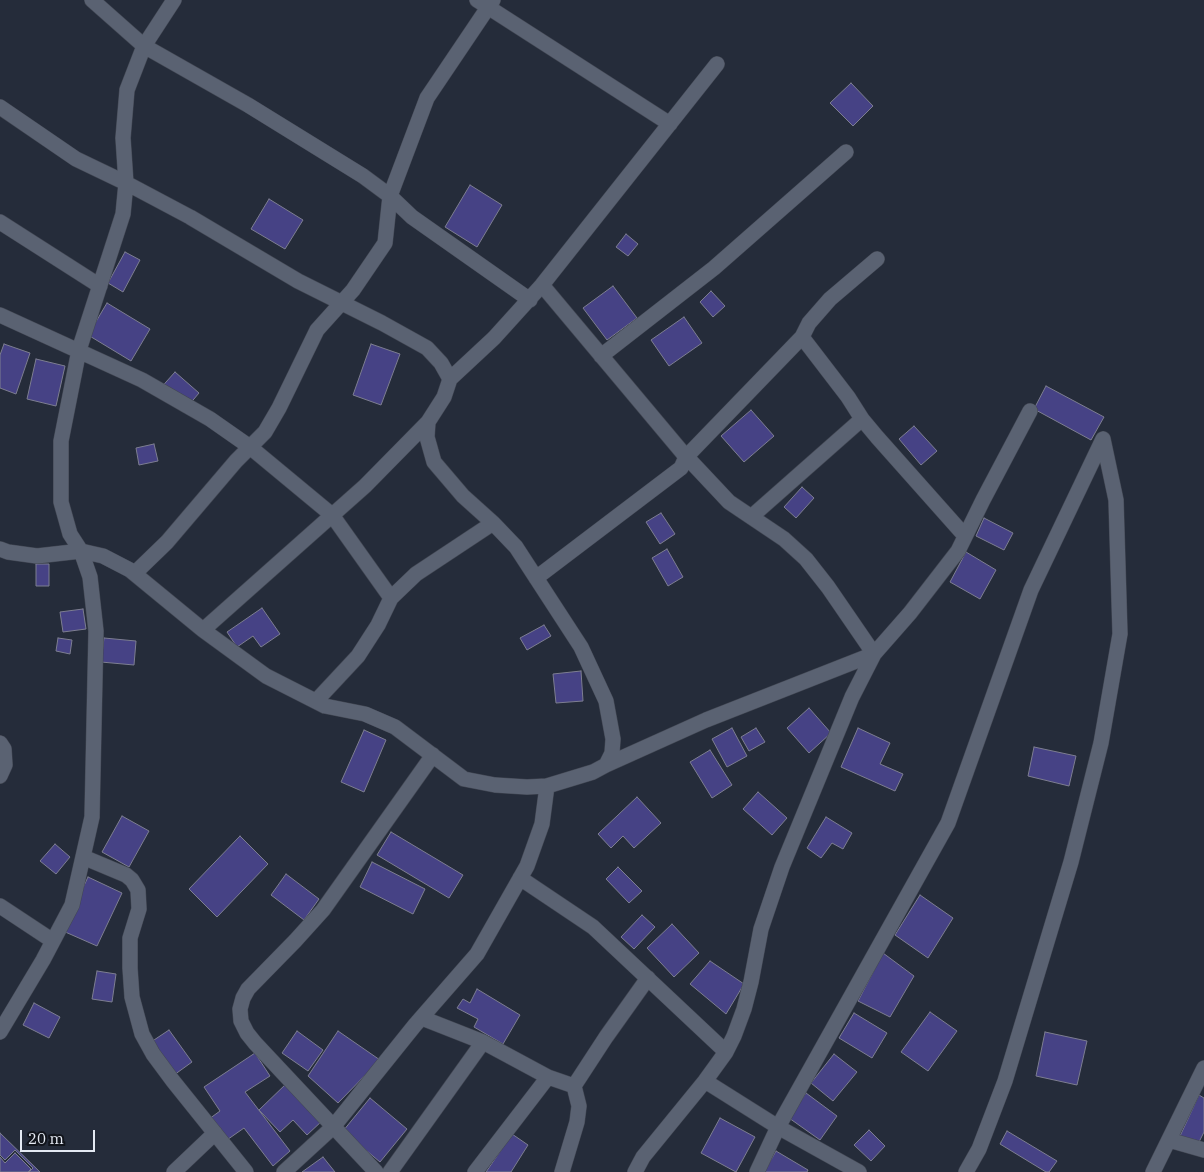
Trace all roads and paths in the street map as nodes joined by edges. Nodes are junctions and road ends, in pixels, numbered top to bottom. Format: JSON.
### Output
{"nodes":[{"id":1,"x":92,"y":0,"type":"edge"},
{"id":2,"x":174,"y":0,"type":"edge"},
{"id":3,"x":486,"y":2,"type":"edge"},
{"id":4,"x":144,"y":46,"type":"junction"},
{"id":5,"x":717,"y":64,"type":"dead end"},
{"id":6,"x":0,"y":107,"type":"edge"},
{"id":7,"x":670,"y":124,"type":"junction"},
{"id":8,"x":846,"y":152,"type":"dead end"},
{"id":9,"x":126,"y":183,"type":"junction"},
{"id":10,"x":390,"y":196,"type":"junction"},
{"id":11,"x":0,"y":222,"type":"edge"},
{"id":12,"x":877,"y":259,"type":"dead end"},
{"id":13,"x":100,"y":286,"type":"junction"},
{"id":14,"x":542,"y":286,"type":"junction"},
{"id":15,"x":530,"y":300,"type":"junction"},
{"id":16,"x":341,"y":302,"type":"junction"},
{"id":17,"x":0,"y":315,"type":"edge"},
{"id":18,"x":802,"y":337,"type":"junction"},
{"id":19,"x":79,"y":350,"type":"junction"},
{"id":20,"x":601,"y":356,"type":"junction"},
{"id":21,"x":450,"y":379,"type":"junction"},
{"id":22,"x":1030,"y":411,"type":"dead end"},
{"id":23,"x":862,"y":418,"type":"junction"},
{"id":24,"x":428,"y":422,"type":"junction"},
{"id":25,"x":250,"y":447,"type":"junction"},
{"id":26,"x":686,"y":457,"type":"junction"},
{"id":27,"x":332,"y":515,"type":"junction"},
{"id":28,"x":751,"y":517,"type":"junction"},
{"id":29,"x":493,"y":523,"type":"junction"},
{"id":30,"x":965,"y":536,"type":"junction"},
{"id":31,"x":0,"y":549,"type":"edge"},
{"id":32,"x":81,"y":551,"type":"junction"},
{"id":33,"x":135,"y":573,"type":"junction"},
{"id":34,"x":536,"y":578,"type":"junction"},
{"id":35,"x":390,"y":598,"type":"junction"},
{"id":36,"x":203,"y":630,"type":"junction"},
{"id":37,"x":874,"y":654,"type":"junction"},
{"id":38,"x":316,"y":701,"type":"junction"},
{"id":39,"x":0,"y":743,"type":"edge"},
{"id":40,"x":433,"y":755,"type":"junction"},
{"id":41,"x":606,"y":765,"type":"junction"},
{"id":42,"x":0,"y":776,"type":"edge"},
{"id":43,"x":547,"y":786,"type":"junction"},
{"id":44,"x":83,"y":857,"type":"junction"},
{"id":45,"x":520,"y":878,"type":"junction"},
{"id":46,"x":0,"y":906,"type":"edge"},
{"id":47,"x":53,"y":941,"type":"junction"},
{"id":48,"x":648,"y":978,"type":"junction"},
{"id":49,"x":422,"y":1018,"type":"junction"},
{"id":50,"x":0,"y":1032,"type":"edge"},
{"id":51,"x":483,"y":1042,"type":"junction"},
{"id":52,"x":726,"y":1052,"type":"junction"},
{"id":53,"x":1204,"y":1068,"type":"edge"},
{"id":54,"x":548,"y":1077,"type":"junction"},
{"id":55,"x":705,"y":1081,"type":"junction"},
{"id":56,"x":574,"y":1086,"type":"junction"},
{"id":57,"x":333,"y":1127,"type":"junction"},
{"id":58,"x":778,"y":1127,"type":"junction"},
{"id":59,"x":215,"y":1133,"type":"junction"},
{"id":60,"x":1169,"y":1140,"type":"junction"},
{"id":61,"x":1204,"y":1150,"type":"edge"},
{"id":62,"x":174,"y":1172,"type":"edge"},
{"id":63,"x":246,"y":1172,"type":"edge"},
{"id":64,"x":284,"y":1172,"type":"edge"},
{"id":65,"x":376,"y":1172,"type":"edge"},
{"id":66,"x":390,"y":1172,"type":"edge"},
{"id":67,"x":475,"y":1172,"type":"edge"},
{"id":68,"x":562,"y":1172,"type":"edge"},
{"id":69,"x":635,"y":1172,"type":"edge"},
{"id":70,"x":757,"y":1172,"type":"edge"},
{"id":71,"x":859,"y":1172,"type":"edge"},
{"id":72,"x":966,"y":1172,"type":"edge"},
{"id":73,"x":1153,"y":1172,"type":"edge"}],
"edges":[{"from":1,"to":4,"type":"street"},
{"from":2,"to":4,"type":"street"},
{"from":3,"to":7,"type":"street"},
{"from":3,"to":10,"type":"street"},
{"from":4,"to":9,"type":"street"},
{"from":4,"to":10,"type":"street"},
{"from":5,"to":7,"type":"street"},
{"from":6,"to":9,"type":"street"},
{"from":7,"to":14,"type":"street"},
{"from":8,"to":20,"type":"street"},
{"from":9,"to":13,"type":"street"},
{"from":9,"to":16,"type":"street"},
{"from":10,"to":15,"type":"street"},
{"from":10,"to":16,"type":"street"},
{"from":11,"to":13,"type":"street"},
{"from":12,"to":18,"type":"street"},
{"from":13,"to":19,"type":"street"},
{"from":14,"to":15,"type":"street"},
{"from":14,"to":20,"type":"street"},
{"from":15,"to":21,"type":"street"},
{"from":16,"to":21,"type":"street"},
{"from":16,"to":25,"type":"street"},
{"from":17,"to":19,"type":"street"},
{"from":18,"to":23,"type":"street"},
{"from":18,"to":26,"type":"street"},
{"from":19,"to":25,"type":"street"},
{"from":19,"to":32,"type":"street"},
{"from":20,"to":26,"type":"street"},
{"from":21,"to":24,"type":"street"},
{"from":22,"to":30,"type":"street"},
{"from":23,"to":28,"type":"street"},
{"from":23,"to":30,"type":"street"},
{"from":24,"to":27,"type":"street"},
{"from":24,"to":29,"type":"street"},
{"from":25,"to":27,"type":"street"},
{"from":25,"to":33,"type":"street"},
{"from":26,"to":28,"type":"street"},
{"from":26,"to":34,"type":"street"},
{"from":27,"to":35,"type":"street"},
{"from":27,"to":36,"type":"street"},
{"from":28,"to":37,"type":"street"},
{"from":29,"to":34,"type":"street"},
{"from":29,"to":35,"type":"street"},
{"from":30,"to":37,"type":"street"},
{"from":31,"to":32,"type":"street"},
{"from":32,"to":33,"type":"street"},
{"from":32,"to":44,"type":"street"},
{"from":33,"to":36,"type":"street"},
{"from":34,"to":41,"type":"street"},
{"from":35,"to":38,"type":"street"},
{"from":36,"to":38,"type":"street"},
{"from":37,"to":41,"type":"street"},
{"from":37,"to":52,"type":"street"},
{"from":38,"to":40,"type":"street"},
{"from":39,"to":42,"type":"street"},
{"from":40,"to":43,"type":"street"},
{"from":40,"to":57,"type":"street"},
{"from":41,"to":43,"type":"street"},
{"from":43,"to":45,"type":"street"},
{"from":44,"to":47,"type":"street"},
{"from":44,"to":59,"type":"street"},
{"from":45,"to":48,"type":"street"},
{"from":45,"to":49,"type":"street"},
{"from":46,"to":47,"type":"street"},
{"from":47,"to":50,"type":"street"},
{"from":48,"to":52,"type":"street"},
{"from":48,"to":56,"type":"street"},
{"from":49,"to":51,"type":"street"},
{"from":49,"to":57,"type":"street"},
{"from":51,"to":54,"type":"street"},
{"from":51,"to":66,"type":"street"},
{"from":52,"to":55,"type":"street"},
{"from":53,"to":60,"type":"street"},
{"from":54,"to":56,"type":"street"},
{"from":54,"to":67,"type":"street"},
{"from":55,"to":58,"type":"street"},
{"from":55,"to":69,"type":"street"},
{"from":56,"to":68,"type":"street"},
{"from":57,"to":64,"type":"street"},
{"from":57,"to":65,"type":"street"},
{"from":58,"to":70,"type":"street"},
{"from":58,"to":71,"type":"street"},
{"from":58,"to":72,"type":"street"},
{"from":59,"to":62,"type":"street"},
{"from":59,"to":63,"type":"street"},
{"from":60,"to":61,"type":"street"},
{"from":60,"to":73,"type":"street"}]}
